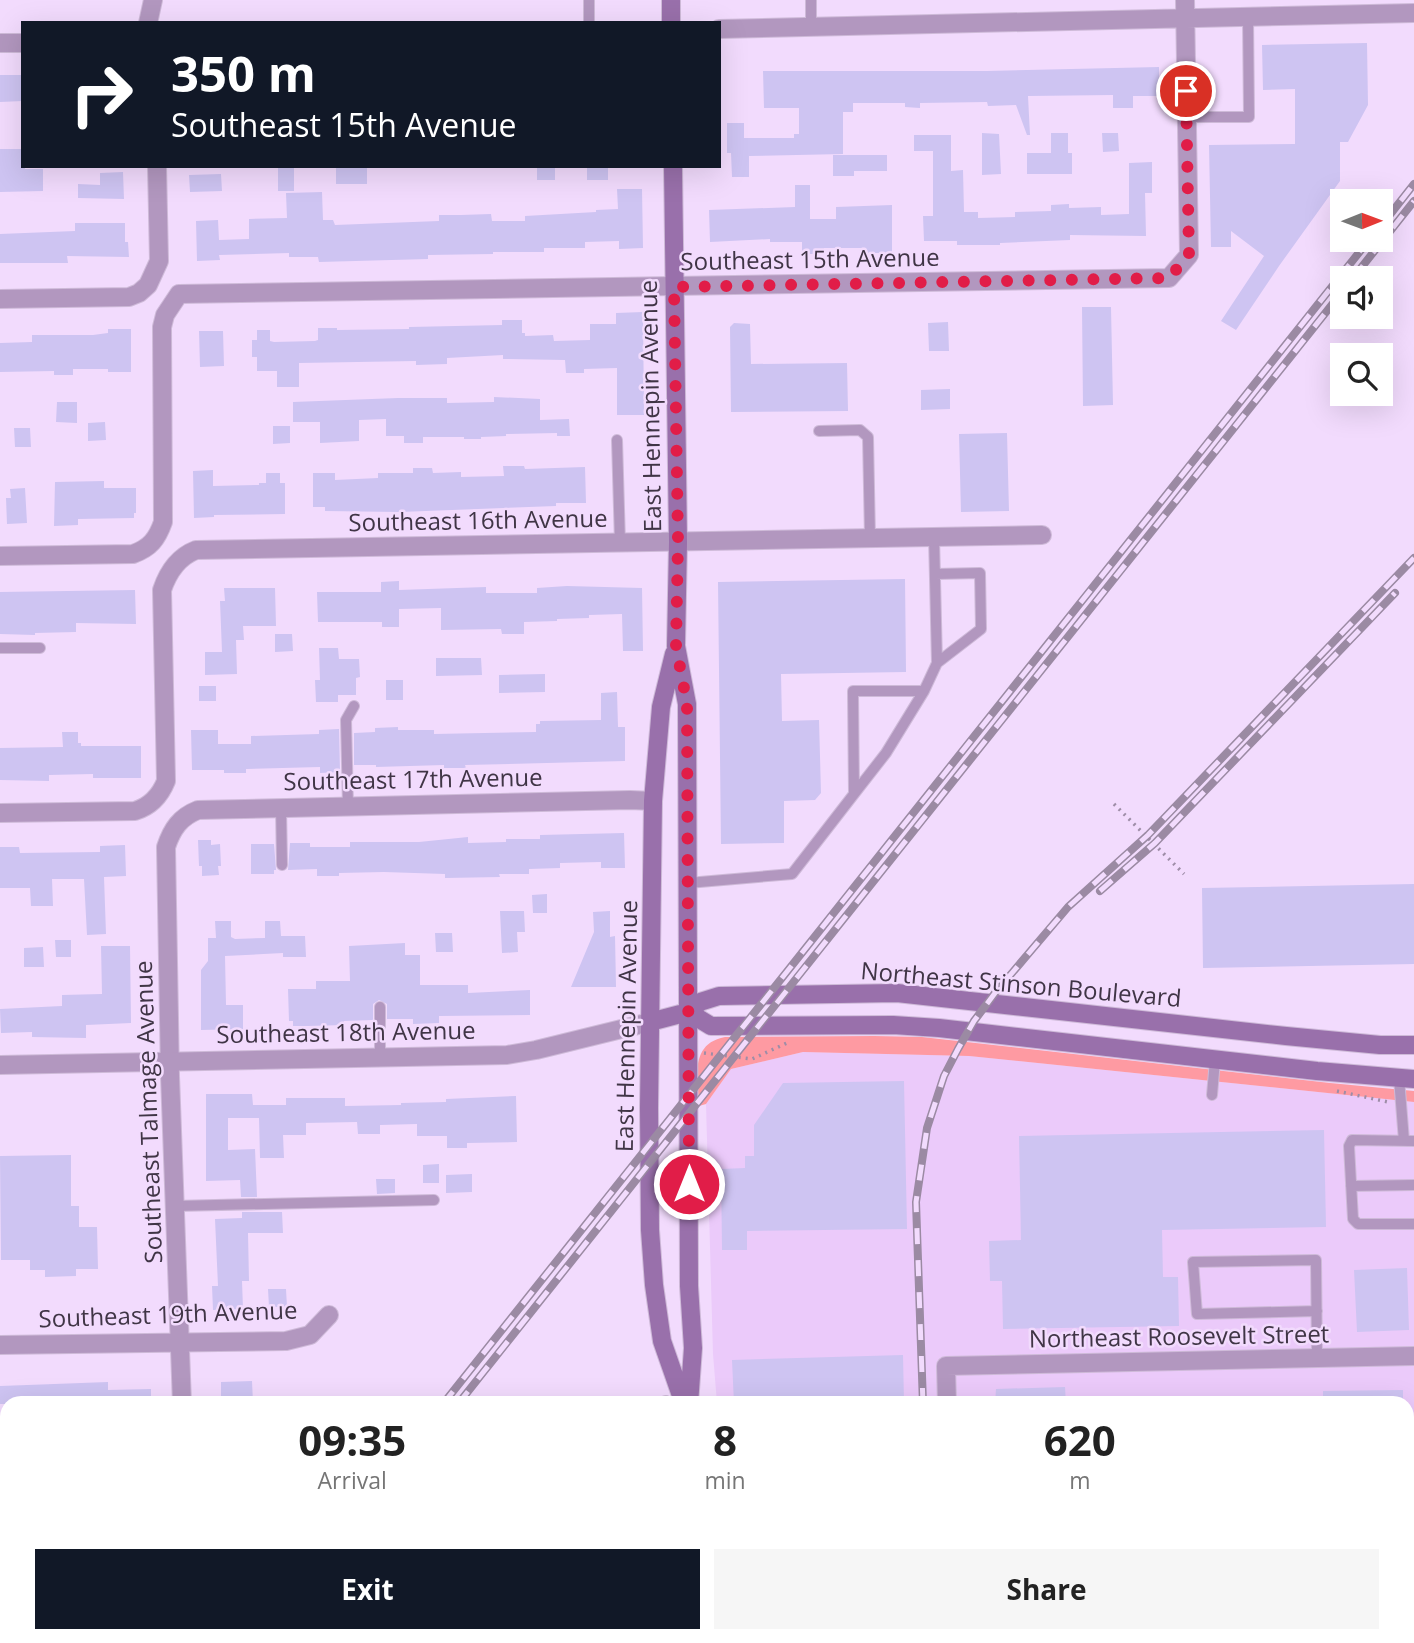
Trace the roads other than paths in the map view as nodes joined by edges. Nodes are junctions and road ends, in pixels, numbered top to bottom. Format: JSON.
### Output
{"nodes":[{"id":1,"x":153,"y":0,"type":"edge"},
{"id":2,"x":589,"y":0,"type":"edge"},
{"id":3,"x":671,"y":0,"type":"edge"},
{"id":4,"x":811,"y":0,"type":"edge"},
{"id":5,"x":1185,"y":0,"type":"edge"},
{"id":6,"x":1414,"y":13,"type":"edge"},
{"id":7,"x":1248,"y":17,"type":"junction"},
{"id":8,"x":1185,"y":19,"type":"junction"},
{"id":9,"x":148,"y":21,"type":"edge"},
{"id":10,"x":589,"y":21,"type":"edge"},
{"id":11,"x":671,"y":21,"type":"edge"},
{"id":12,"x":811,"y":27,"type":"junction"},
{"id":13,"x":721,"y":29,"type":"edge"},
{"id":14,"x":21,"y":43,"type":"edge"},
{"id":15,"x":0,"y":44,"type":"edge"},
{"id":16,"x":1186,"y":117,"type":"junction"},
{"id":17,"x":157,"y":168,"type":"edge"},
{"id":18,"x":673,"y":168,"type":"edge"},
{"id":19,"x":674,"y":287,"type":"junction"},
{"id":20,"x":0,"y":299,"type":"edge"},
{"id":21,"x":819,"y":431,"type":"dead end"},
{"id":22,"x":617,"y":440,"type":"dead end"},
{"id":23,"x":1042,"y":535,"type":"dead end"},
{"id":24,"x":934,"y":537,"type":"junction"},
{"id":25,"x":870,"y":538,"type":"junction"},
{"id":26,"x":678,"y":542,"type":"junction"},
{"id":27,"x":620,"y":543,"type":"junction"},
{"id":28,"x":0,"y":556,"type":"edge"},
{"id":29,"x":934,"y":574,"type":"junction"},
{"id":30,"x":676,"y":646,"type":"junction"},
{"id":31,"x":0,"y":648,"type":"edge"},
{"id":32,"x":40,"y":648,"type":"dead end"},
{"id":33,"x":937,"y":663,"type":"junction"},
{"id":34,"x":923,"y":691,"type":"junction"},
{"id":35,"x":354,"y":706,"type":"dead end"},
{"id":36,"x":854,"y":794,"type":"junction"},
{"id":37,"x":653,"y":801,"type":"junction"},
{"id":38,"x":348,"y":806,"type":"junction"},
{"id":39,"x":281,"y":807,"type":"junction"},
{"id":40,"x":0,"y":813,"type":"edge"},
{"id":41,"x":178,"y":822,"type":"joint"},
{"id":42,"x":282,"y":865,"type":"dead end"},
{"id":43,"x":688,"y":883,"type":"junction"},
{"id":44,"x":380,"y":1007,"type":"dead end"},
{"id":45,"x":688,"y":1012,"type":"junction"},
{"id":46,"x":650,"y":1022,"type":"junction"},
{"id":47,"x":1414,"y":1045,"type":"edge"},
{"id":48,"x":380,"y":1057,"type":"junction"},
{"id":49,"x":170,"y":1060,"type":"junction"},
{"id":50,"x":1215,"y":1060,"type":"junction"},
{"id":51,"x":0,"y":1065,"type":"edge"},
{"id":52,"x":1406,"y":1078,"type":"edge"},
{"id":53,"x":1212,"y":1095,"type":"dead end"},
{"id":54,"x":1409,"y":1141,"type":"edge"},
{"id":55,"x":1414,"y":1185,"type":"edge"},
{"id":56,"x":1352,"y":1186,"type":"junction"},
{"id":57,"x":434,"y":1200,"type":"dead end"},
{"id":58,"x":175,"y":1206,"type":"junction"},
{"id":59,"x":1414,"y":1224,"type":"edge"},
{"id":60,"x":1317,"y":1311,"type":"junction"},
{"id":61,"x":329,"y":1315,"type":"dead end"},
{"id":62,"x":181,"y":1343,"type":"junction"},
{"id":63,"x":0,"y":1345,"type":"edge"},
{"id":64,"x":1414,"y":1356,"type":"edge"},
{"id":65,"x":1317,"y":1358,"type":"junction"},
{"id":66,"x":182,"y":1396,"type":"edge"},
{"id":67,"x":684,"y":1396,"type":"edge"},
{"id":68,"x":688,"y":1396,"type":"edge"},
{"id":69,"x":947,"y":1396,"type":"edge"}],
"edges":[{"from":1,"to":9,"type":"street"},
{"from":2,"to":10,"type":"lane"},
{"from":3,"to":11,"type":"main road"},
{"from":4,"to":12,"type":"lane"},
{"from":5,"to":8,"type":"street"},
{"from":6,"to":7,"type":"street"},
{"from":7,"to":8,"type":"street"},
{"from":7,"to":16,"type":"lane"},
{"from":8,"to":12,"type":"street"},
{"from":8,"to":16,"type":"street"},
{"from":12,"to":13,"type":"street"},
{"from":14,"to":15,"type":"street"},
{"from":16,"to":19,"type":"street","name":"Southeast 15th Avenue"},
{"from":17,"to":20,"type":"street"},
{"from":18,"to":19,"type":"main road","name":"East Hennepin Avenue"},
{"from":19,"to":26,"type":"main road","name":"East Hennepin Avenue"},
{"from":19,"to":28,"type":"street","name":"Southeast 15th Avenue"},
{"from":21,"to":25,"type":"lane"},
{"from":22,"to":27,"type":"lane"},
{"from":23,"to":24,"type":"street","name":"Southeast 16th Avenue"},
{"from":24,"to":25,"type":"street","name":"Southeast 16th Avenue"},
{"from":24,"to":29,"type":"lane"},
{"from":25,"to":26,"type":"street","name":"Southeast 16th Avenue"},
{"from":26,"to":27,"type":"street","name":"Southeast 16th Avenue"},
{"from":26,"to":30,"type":"main road","name":"East Hennepin Avenue"},
{"from":27,"to":40,"type":"street","name":"Southeast 16th Avenue"},
{"from":29,"to":33,"type":"lane"},
{"from":29,"to":33,"type":"lane"},
{"from":30,"to":37,"type":"main road","name":"East Hennepin Avenue"},
{"from":30,"to":43,"type":"main road","name":"East Hennepin Avenue"},
{"from":31,"to":32,"type":"lane"},
{"from":33,"to":34,"type":"lane"},
{"from":34,"to":36,"type":"lane"},
{"from":34,"to":36,"type":"lane"},
{"from":35,"to":38,"type":"lane"},
{"from":36,"to":43,"type":"lane"},
{"from":37,"to":38,"type":"street","name":"Southeast 17th Avenue"},
{"from":37,"to":46,"type":"main road","name":"East Hennepin Avenue"},
{"from":38,"to":39,"type":"street","name":"Southeast 17th Avenue"},
{"from":39,"to":41,"type":"street","name":"Southeast 17th Avenue"},
{"from":39,"to":42,"type":"lane"},
{"from":41,"to":49,"type":"street","name":"Southeast Talmage Avenue"},
{"from":43,"to":45,"type":"main road","name":"East Hennepin Avenue"},
{"from":44,"to":48,"type":"lane"},
{"from":45,"to":46,"type":"main road","name":"Southeast 18th Avenue"},
{"from":45,"to":47,"type":"main road","name":"Northeast Stinson Boulevard"},
{"from":45,"to":50,"type":"main road","name":"Northeast Stinson Boulevard"},
{"from":45,"to":68,"type":"main road","name":"East Hennepin Avenue"},
{"from":46,"to":48,"type":"street","name":"Southeast 18th Avenue"},
{"from":46,"to":67,"type":"main road","name":"East Hennepin Avenue"},
{"from":48,"to":49,"type":"street","name":"Southeast 18th Avenue"},
{"from":49,"to":51,"type":"street","name":"Southeast 18th Avenue"},
{"from":49,"to":58,"type":"street","name":"Southeast Talmage Avenue"},
{"from":50,"to":52,"type":"main road","name":"Northeast Stinson Boulevard"},
{"from":50,"to":53,"type":"lane"},
{"from":52,"to":54,"type":"lane"},
{"from":54,"to":56,"type":"lane"},
{"from":55,"to":56,"type":"lane"},
{"from":56,"to":59,"type":"lane"},
{"from":57,"to":58,"type":"lane"},
{"from":58,"to":62,"type":"street","name":"Southeast Talmage Avenue"},
{"from":60,"to":60,"type":"lane"},
{"from":60,"to":65,"type":"lane"},
{"from":61,"to":62,"type":"street","name":"Southeast 19th Avenue"},
{"from":62,"to":63,"type":"street","name":"Southeast 19th Avenue"},
{"from":62,"to":66,"type":"street","name":"Southeast Talmage Avenue"},
{"from":64,"to":65,"type":"street","name":"Northeast Roosevelt Street"},
{"from":65,"to":69,"type":"street","name":"Northeast Roosevelt Street"}]}
